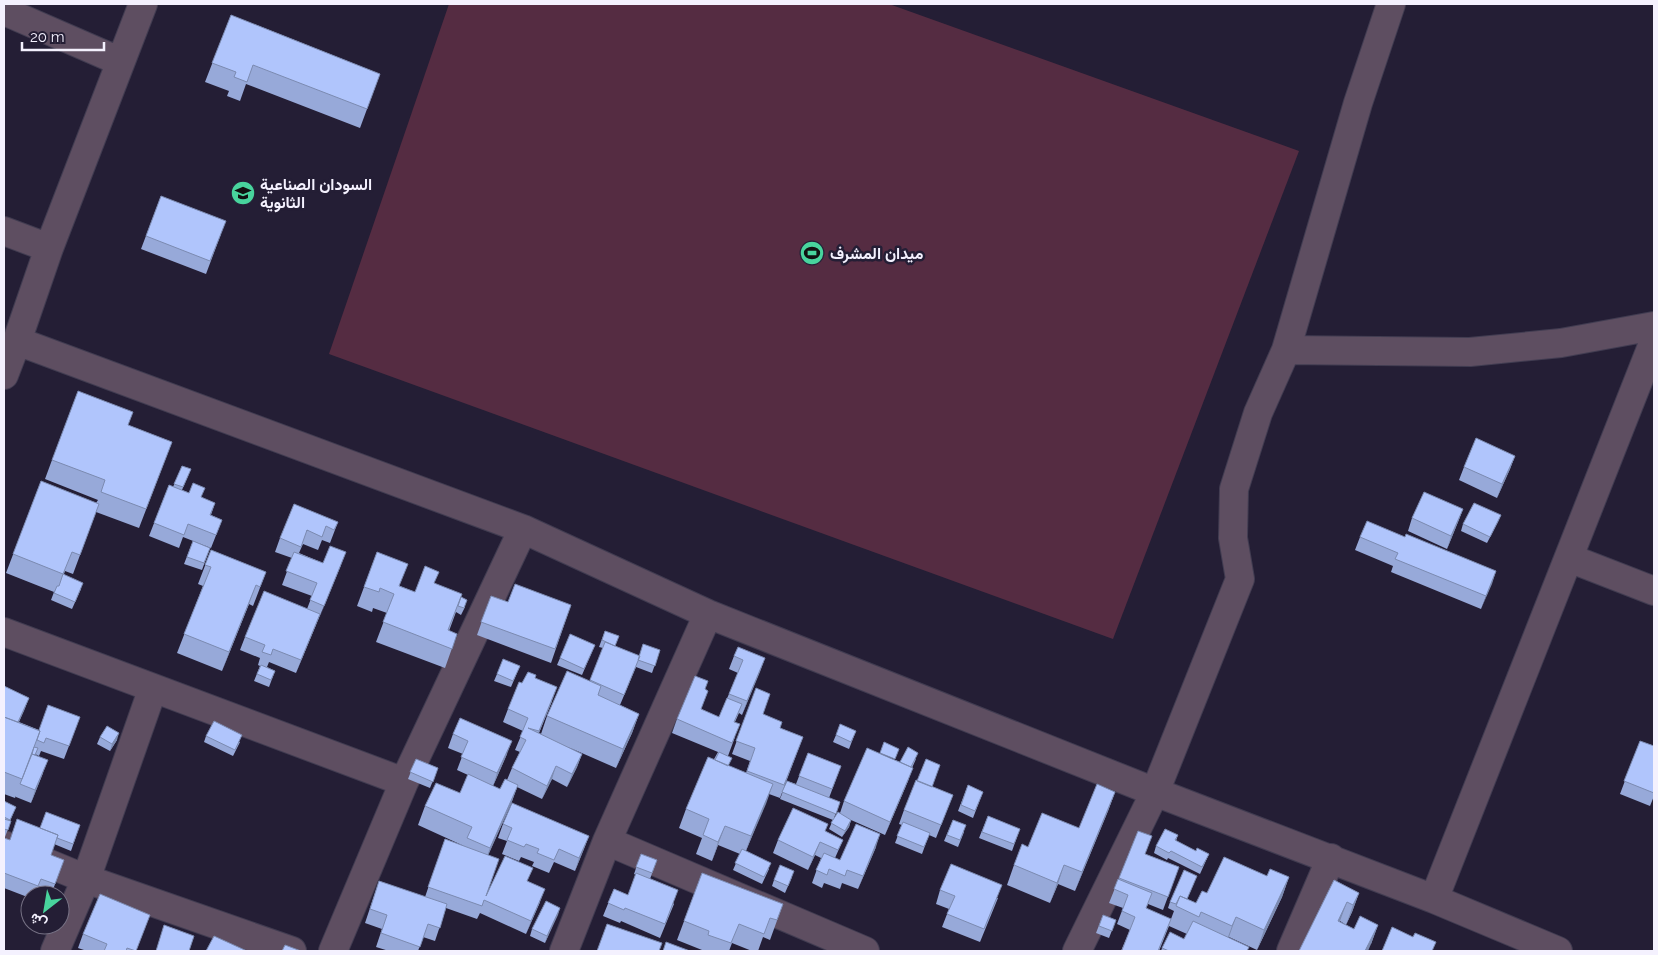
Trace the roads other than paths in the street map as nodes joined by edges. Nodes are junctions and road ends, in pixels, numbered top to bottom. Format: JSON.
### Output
{"nodes":[{"id":1,"x":143,"y":4,"type":"edge"},
{"id":2,"x":1391,"y":4,"type":"edge"},
{"id":3,"x":4,"y":11,"type":"edge"},
{"id":4,"x":119,"y":61,"type":"junction"},
{"id":5,"x":4,"y":231,"type":"edge"},
{"id":6,"x":48,"y":248,"type":"junction"},
{"id":7,"x":1654,"y":326,"type":"edge"},
{"id":8,"x":17,"y":341,"type":"junction"},
{"id":9,"x":1654,"y":341,"type":"edge"},
{"id":10,"x":1286,"y":350,"type":"junction"},
{"id":11,"x":4,"y":375,"type":"edge"},
{"id":12,"x":523,"y":529,"type":"junction"},
{"id":13,"x":1569,"y":558,"type":"junction"},
{"id":14,"x":1654,"y":591,"type":"edge"},
{"id":15,"x":708,"y":614,"type":"junction"},
{"id":16,"x":4,"y":632,"type":"edge"},
{"id":17,"x":153,"y":688,"type":"junction"},
{"id":18,"x":404,"y":782,"type":"junction"},
{"id":19,"x":1155,"y":792,"type":"junction"},
{"id":20,"x":607,"y":841,"type":"junction"},
{"id":21,"x":4,"y":845,"type":"edge"},
{"id":22,"x":1331,"y":858,"type":"junction"},
{"id":23,"x":86,"y":879,"type":"junction"},
{"id":24,"x":1434,"y":899,"type":"junction"},
{"id":25,"x":55,"y":951,"type":"edge"},
{"id":26,"x":292,"y":951,"type":"edge"},
{"id":27,"x":333,"y":951,"type":"edge"},
{"id":28,"x":564,"y":951,"type":"edge"},
{"id":29,"x":865,"y":951,"type":"edge"},
{"id":30,"x":1077,"y":951,"type":"edge"},
{"id":31,"x":1291,"y":951,"type":"edge"},
{"id":32,"x":1558,"y":951,"type":"edge"}],
"edges":[{"from":1,"to":4,"type":"street"},
{"from":2,"to":10,"type":"street"},
{"from":3,"to":4,"type":"street"},
{"from":4,"to":6,"type":"street"},
{"from":5,"to":6,"type":"street"},
{"from":6,"to":8,"type":"street"},
{"from":7,"to":10,"type":"street"},
{"from":8,"to":11,"type":"street"},
{"from":8,"to":12,"type":"street"},
{"from":9,"to":13,"type":"street"},
{"from":10,"to":19,"type":"street"},
{"from":12,"to":15,"type":"street"},
{"from":12,"to":18,"type":"street"},
{"from":13,"to":14,"type":"street"},
{"from":13,"to":24,"type":"street"},
{"from":15,"to":19,"type":"street"},
{"from":15,"to":20,"type":"street"},
{"from":16,"to":17,"type":"street"},
{"from":17,"to":18,"type":"street"},
{"from":17,"to":23,"type":"street"},
{"from":18,"to":27,"type":"street"},
{"from":19,"to":22,"type":"street"},
{"from":19,"to":30,"type":"street"},
{"from":20,"to":28,"type":"street"},
{"from":20,"to":29,"type":"street"},
{"from":21,"to":23,"type":"street"},
{"from":22,"to":24,"type":"street"},
{"from":22,"to":31,"type":"street"},
{"from":23,"to":25,"type":"street"},
{"from":23,"to":26,"type":"street"},
{"from":24,"to":32,"type":"street"}]}
